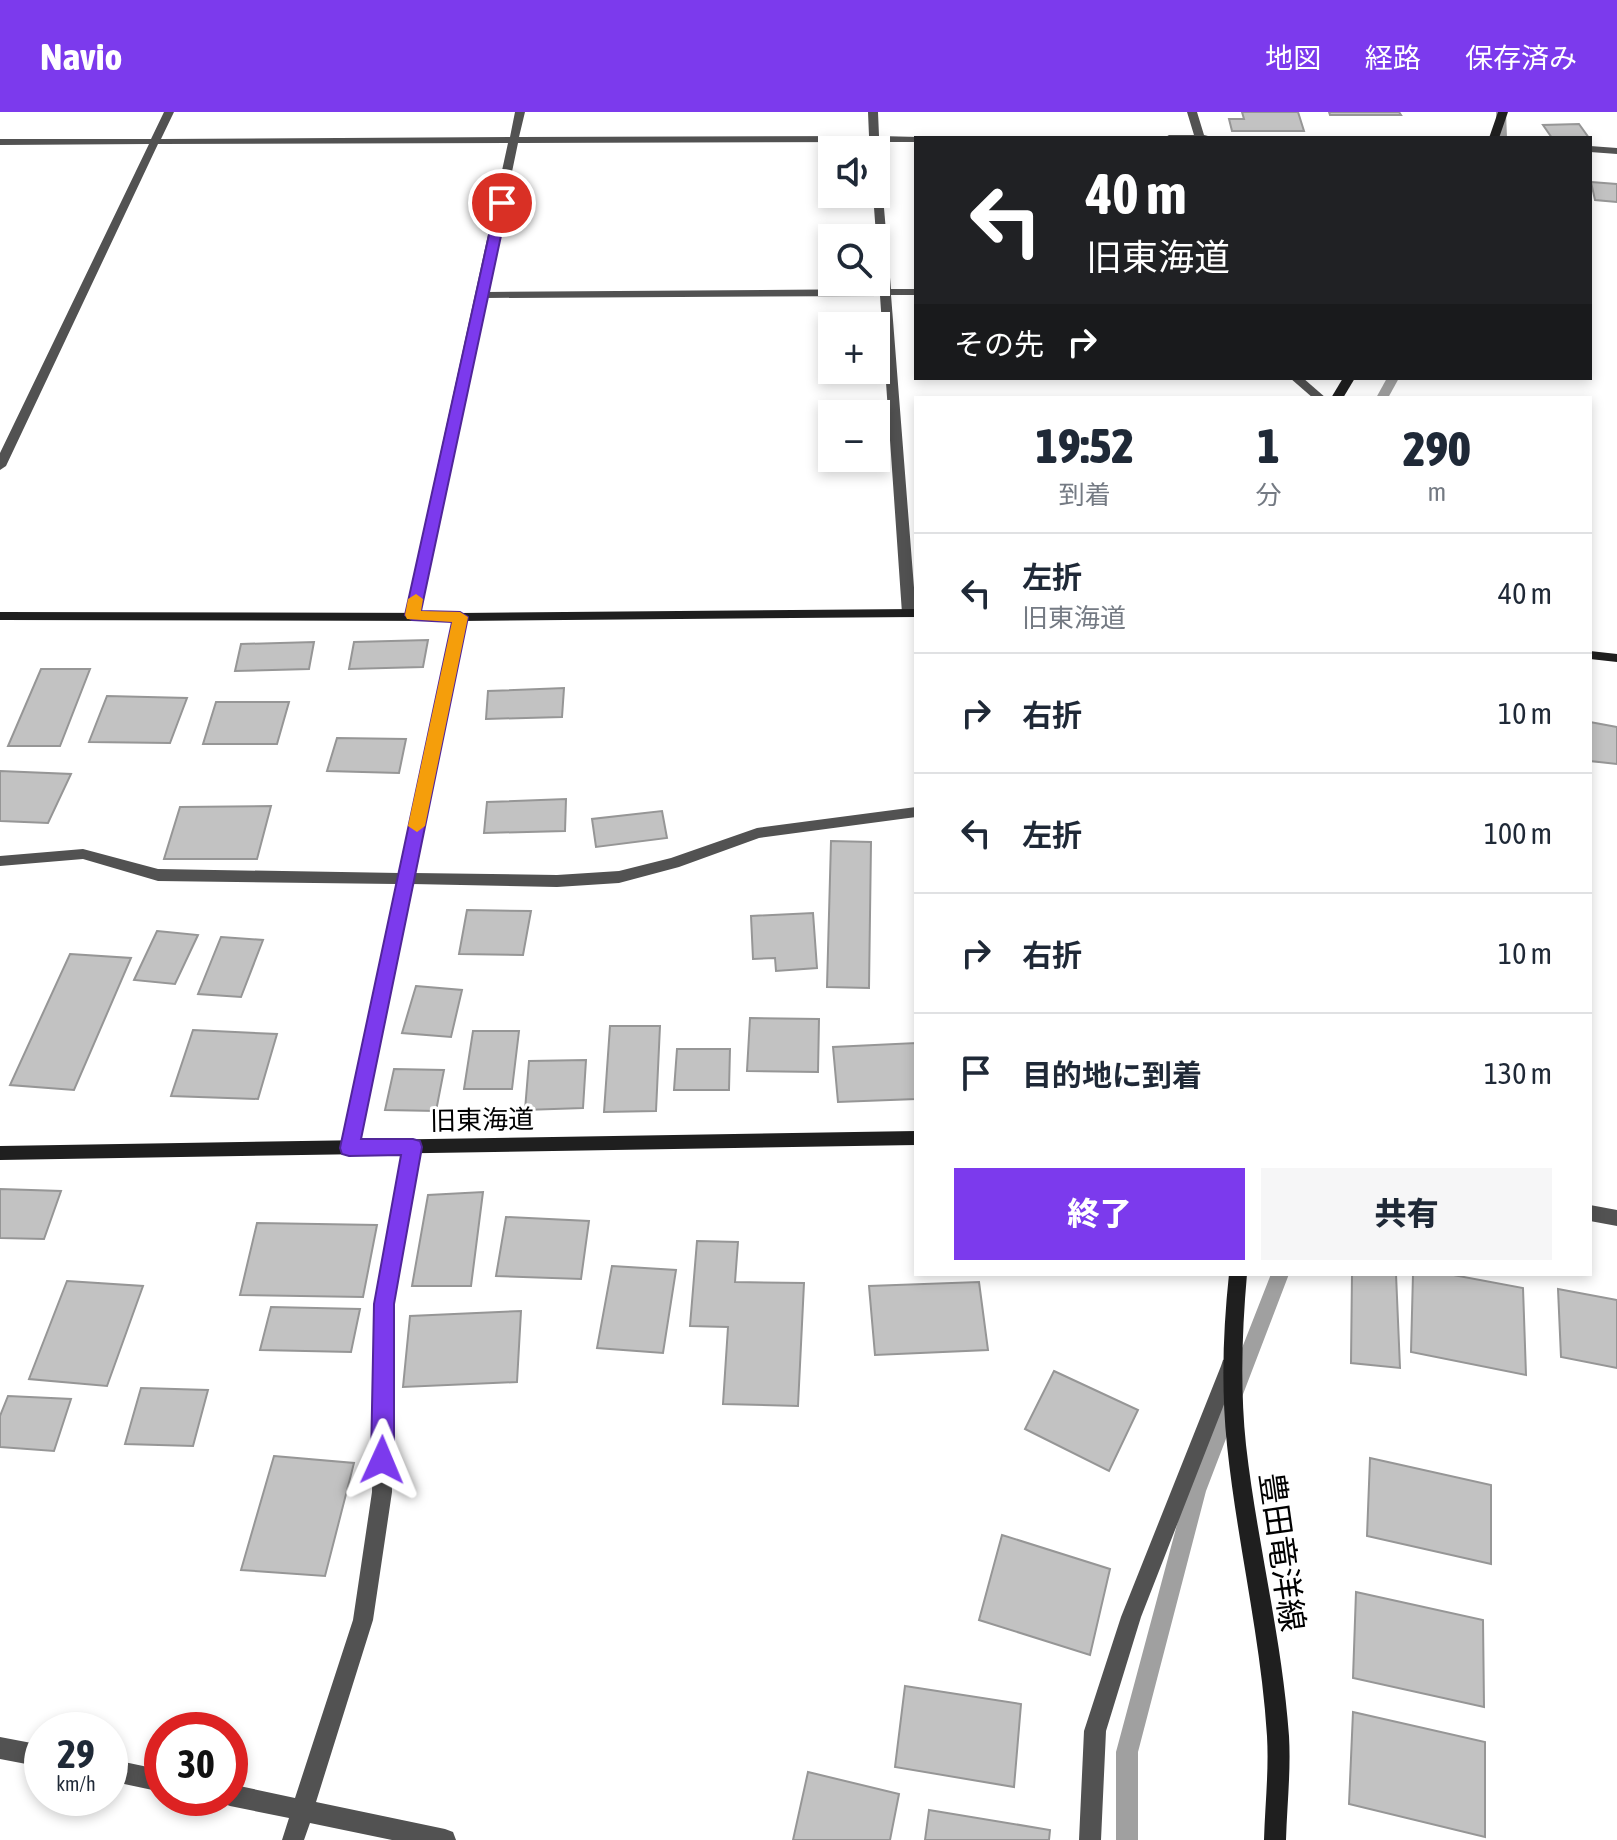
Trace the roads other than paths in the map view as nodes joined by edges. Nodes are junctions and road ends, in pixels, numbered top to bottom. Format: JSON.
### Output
{"nodes":[{"id":1,"x":169,"y":112,"type":"edge"},
{"id":2,"x":520,"y":112,"type":"edge"},
{"id":3,"x":873,"y":112,"type":"edge"},
{"id":4,"x":1192,"y":112,"type":"edge"},
{"id":5,"x":1503,"y":112,"type":"edge"},
{"id":6,"x":874,"y":136,"type":"edge"},
{"id":7,"x":1199,"y":136,"type":"edge"},
{"id":8,"x":1495,"y":136,"type":"edge"},
{"id":9,"x":914,"y":139,"type":"edge"},
{"id":10,"x":514,"y":141,"type":"junction"},
{"id":11,"x":0,"y":142,"type":"edge"},
{"id":12,"x":155,"y":142,"type":"junction"},
{"id":13,"x":890,"y":142,"type":"edge"},
{"id":14,"x":818,"y":144,"type":"edge"},
{"id":15,"x":1592,"y":149,"type":"edge"},
{"id":16,"x":1617,"y":151,"type":"edge"},
{"id":17,"x":818,"y":292,"type":"edge"},
{"id":18,"x":890,"y":292,"type":"edge"},
{"id":19,"x":914,"y":292,"type":"edge"},
{"id":20,"x":483,"y":295,"type":"junction"},
{"id":21,"x":884,"y":296,"type":"edge"},
{"id":22,"x":1298,"y":380,"type":"edge"},
{"id":23,"x":1318,"y":396,"type":"edge"},
{"id":24,"x":1,"y":461,"type":"edge"},
{"id":25,"x":912,"y":613,"type":"edge"},
{"id":26,"x":412,"y":615,"type":"junction"},
{"id":27,"x":0,"y":616,"type":"edge"},
{"id":28,"x":460,"y":617,"type":"junction"},
{"id":29,"x":1592,"y":655,"type":"edge"},
{"id":30,"x":1617,"y":658,"type":"edge"},
{"id":31,"x":914,"y":812,"type":"edge"},
{"id":32,"x":0,"y":861,"type":"edge"},
{"id":33,"x":405,"y":879,"type":"junction"},
{"id":34,"x":914,"y":1138,"type":"edge"},
{"id":35,"x":413,"y":1147,"type":"junction"},
{"id":36,"x":349,"y":1148,"type":"junction"},
{"id":37,"x":0,"y":1153,"type":"edge"},
{"id":38,"x":1592,"y":1213,"type":"edge"},
{"id":39,"x":1617,"y":1218,"type":"edge"},
{"id":40,"x":1238,"y":1276,"type":"edge"},
{"id":41,"x":1231,"y":1364,"type":"junction"},
{"id":42,"x":0,"y":1748,"type":"edge"},
{"id":43,"x":24,"y":1753,"type":"edge"},
{"id":44,"x":248,"y":1799,"type":"edge"},
{"id":45,"x":304,"y":1810,"type":"junction"},
{"id":46,"x":293,"y":1840,"type":"edge"},
{"id":47,"x":445,"y":1840,"type":"edge"},
{"id":48,"x":1090,"y":1840,"type":"edge"},
{"id":49,"x":1275,"y":1840,"type":"edge"}],
"edges":[{"from":1,"to":12,"type":"street"},
{"from":2,"to":10,"type":"street"},
{"from":3,"to":6,"type":"street"},
{"from":4,"to":7,"type":"street"},
{"from":5,"to":8,"type":"street"},
{"from":9,"to":13,"type":"street"},
{"from":10,"to":12,"type":"street"},
{"from":10,"to":14,"type":"street"},
{"from":10,"to":20,"type":"street"},
{"from":11,"to":12,"type":"street"},
{"from":12,"to":24,"type":"street"},
{"from":15,"to":16,"type":"street"},
{"from":17,"to":20,"type":"street"},
{"from":18,"to":19,"type":"street"},
{"from":20,"to":26,"type":"street"},
{"from":21,"to":25,"type":"street"},
{"from":22,"to":23,"type":"street"},
{"from":25,"to":28,"type":"street"},
{"from":26,"to":27,"type":"street"},
{"from":26,"to":28,"type":"street"},
{"from":28,"to":33,"type":"street"},
{"from":29,"to":30,"type":"street"},
{"from":31,"to":33,"type":"street"},
{"from":32,"to":33,"type":"street"},
{"from":33,"to":36,"type":"street"},
{"from":34,"to":35,"type":"street","name":"旧東海道"},
{"from":35,"to":36,"type":"street","name":"旧東海道"},
{"from":35,"to":45,"type":"street"},
{"from":36,"to":37,"type":"street","name":"旧東海道"},
{"from":38,"to":39,"type":"street"},
{"from":40,"to":41,"type":"street","name":"豊田竜洋線"},
{"from":41,"to":48,"type":"street"},
{"from":41,"to":49,"type":"street","name":"豊田竜洋線"},
{"from":42,"to":43,"type":"street"},
{"from":44,"to":45,"type":"street"},
{"from":45,"to":46,"type":"street"},
{"from":45,"to":47,"type":"street"}]}
